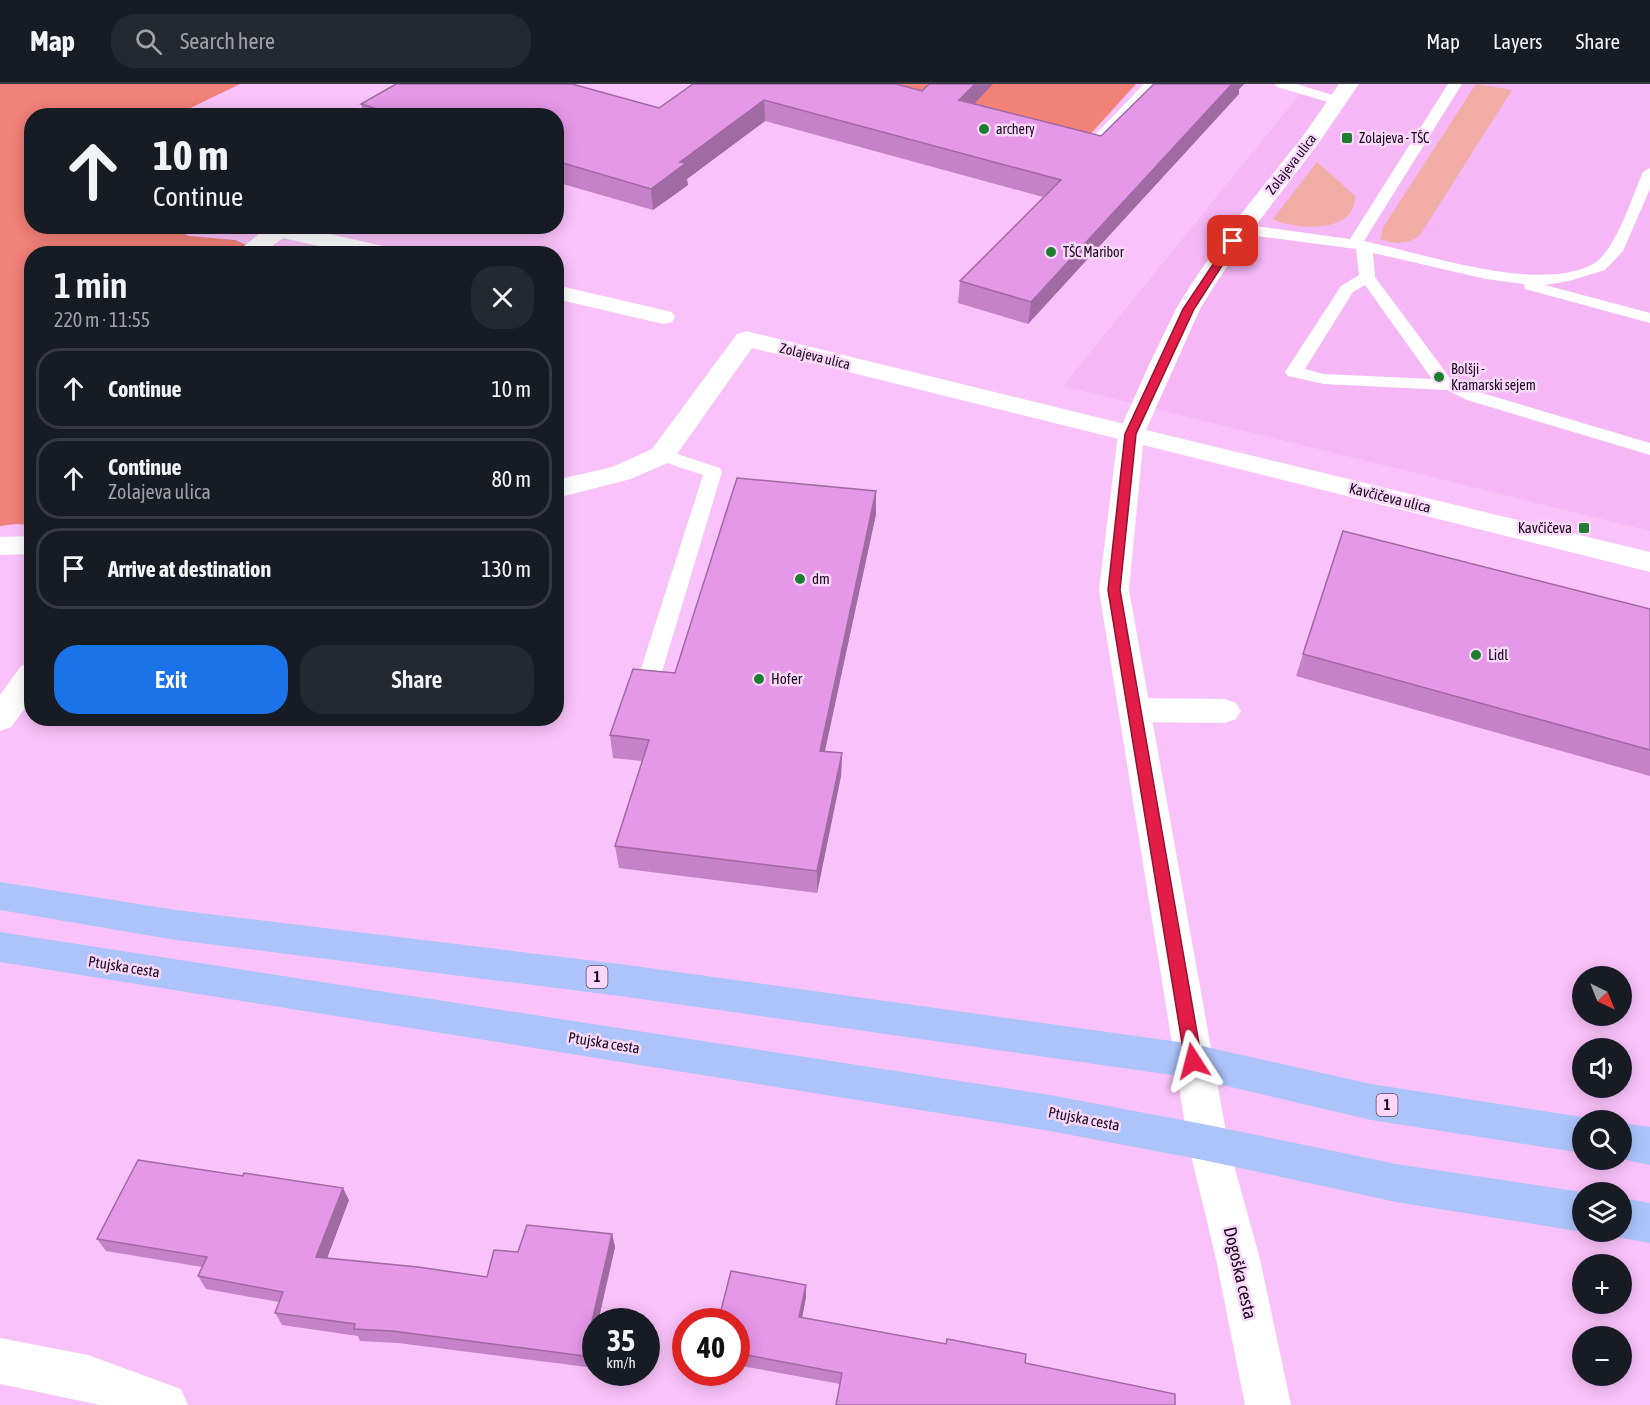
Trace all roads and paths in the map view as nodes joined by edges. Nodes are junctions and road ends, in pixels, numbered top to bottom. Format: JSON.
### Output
{"nodes":[{"id":1,"x":1152,"y":84,"type":"edge"},
{"id":2,"x":1282,"y":84,"type":"edge"},
{"id":3,"x":1455,"y":84,"type":"edge"},
{"id":4,"x":1344,"y":92,"type":"edge"},
{"id":5,"x":1092,"y":147,"type":"edge"},
{"id":6,"x":1650,"y":172,"type":"edge"},
{"id":7,"x":1241,"y":229,"type":"junction"},
{"id":8,"x":273,"y":234,"type":"edge"},
{"id":9,"x":297,"y":234,"type":"edge"},
{"id":10,"x":1359,"y":245,"type":"junction"},
{"id":11,"x":256,"y":246,"type":"edge"},
{"id":12,"x":352,"y":246,"type":"edge"},
{"id":13,"x":1486,"y":274,"type":"junction"},
{"id":14,"x":1366,"y":278,"type":"junction"},
{"id":15,"x":564,"y":294,"type":"edge"},
{"id":16,"x":663,"y":316,"type":"dead end"},
{"id":17,"x":1650,"y":318,"type":"edge"},
{"id":18,"x":1451,"y":385,"type":"junction"},
{"id":19,"x":1131,"y":434,"type":"junction"},
{"id":20,"x":1650,"y":449,"type":"edge"},
{"id":21,"x":662,"y":455,"type":"junction"},
{"id":22,"x":564,"y":487,"type":"edge"},
{"id":23,"x":24,"y":545,"type":"edge"},
{"id":24,"x":0,"y":546,"type":"edge"},
{"id":25,"x":1650,"y":562,"type":"edge"},
{"id":26,"x":651,"y":672,"type":"edge"},
{"id":27,"x":24,"y":685,"type":"edge"},
{"id":28,"x":1134,"y":710,"type":"junction"},
{"id":29,"x":1225,"y":711,"type":"dead end"},
{"id":30,"x":0,"y":719,"type":"edge"},
{"id":31,"x":0,"y":896,"type":"edge"},
{"id":32,"x":0,"y":947,"type":"edge"},
{"id":33,"x":1193,"y":1061,"type":"junction"},
{"id":34,"x":1572,"y":1133,"type":"edge"},
{"id":35,"x":1208,"y":1143,"type":"junction"},
{"id":36,"x":1632,"y":1143,"type":"edge"},
{"id":37,"x":1650,"y":1146,"type":"edge"},
{"id":38,"x":1572,"y":1210,"type":"edge"},
{"id":39,"x":1632,"y":1219,"type":"edge"},
{"id":40,"x":1650,"y":1222,"type":"edge"},
{"id":41,"x":0,"y":1361,"type":"edge"},
{"id":42,"x":91,"y":1391,"type":"edge"},
{"id":43,"x":165,"y":1405,"type":"edge"},
{"id":44,"x":1268,"y":1405,"type":"edge"}],
"edges":[{"from":1,"to":5,"type":"lane"},
{"from":2,"to":4,"type":"lane"},
{"from":3,"to":10,"type":"lane"},
{"from":4,"to":7,"type":"street","name":"Zolajeva ulica"},
{"from":6,"to":13,"type":"lane"},
{"from":7,"to":10,"type":"lane"},
{"from":7,"to":19,"type":"street","name":"Zolajeva ulica"},
{"from":8,"to":11,"type":"street"},
{"from":9,"to":12,"type":"street"},
{"from":10,"to":13,"type":"lane"},
{"from":10,"to":14,"type":"lane"},
{"from":13,"to":17,"type":"lane"},
{"from":14,"to":18,"type":"lane"},
{"from":14,"to":18,"type":"lane"},
{"from":15,"to":16,"type":"street"},
{"from":18,"to":20,"type":"lane"},
{"from":19,"to":21,"type":"street","name":"Zolajeva ulica"},
{"from":19,"to":25,"type":"street","name":"Kavčičeva ulica"},
{"from":19,"to":28,"type":"street","name":"Zolajeva ulica"},
{"from":21,"to":22,"type":"street"},
{"from":21,"to":26,"type":"lane"},
{"from":23,"to":24,"type":"street"},
{"from":27,"to":30,"type":"street"},
{"from":28,"to":29,"type":"street"},
{"from":28,"to":33,"type":"street","name":"Zolajeva ulica"},
{"from":31,"to":33,"type":"main road","number":"1"},
{"from":32,"to":35,"type":"main road","name":"Ptujska cesta"},
{"from":33,"to":34,"type":"main road","number":"1"},
{"from":33,"to":35,"type":"street"},
{"from":35,"to":38,"type":"main road","name":"Ptujska cesta"},
{"from":35,"to":44,"type":"street","name":"Dogoška cesta"},
{"from":36,"to":37,"type":"main road"},
{"from":39,"to":40,"type":"main road"},
{"from":41,"to":42,"type":"street"},
{"from":42,"to":43,"type":"street"}]}
